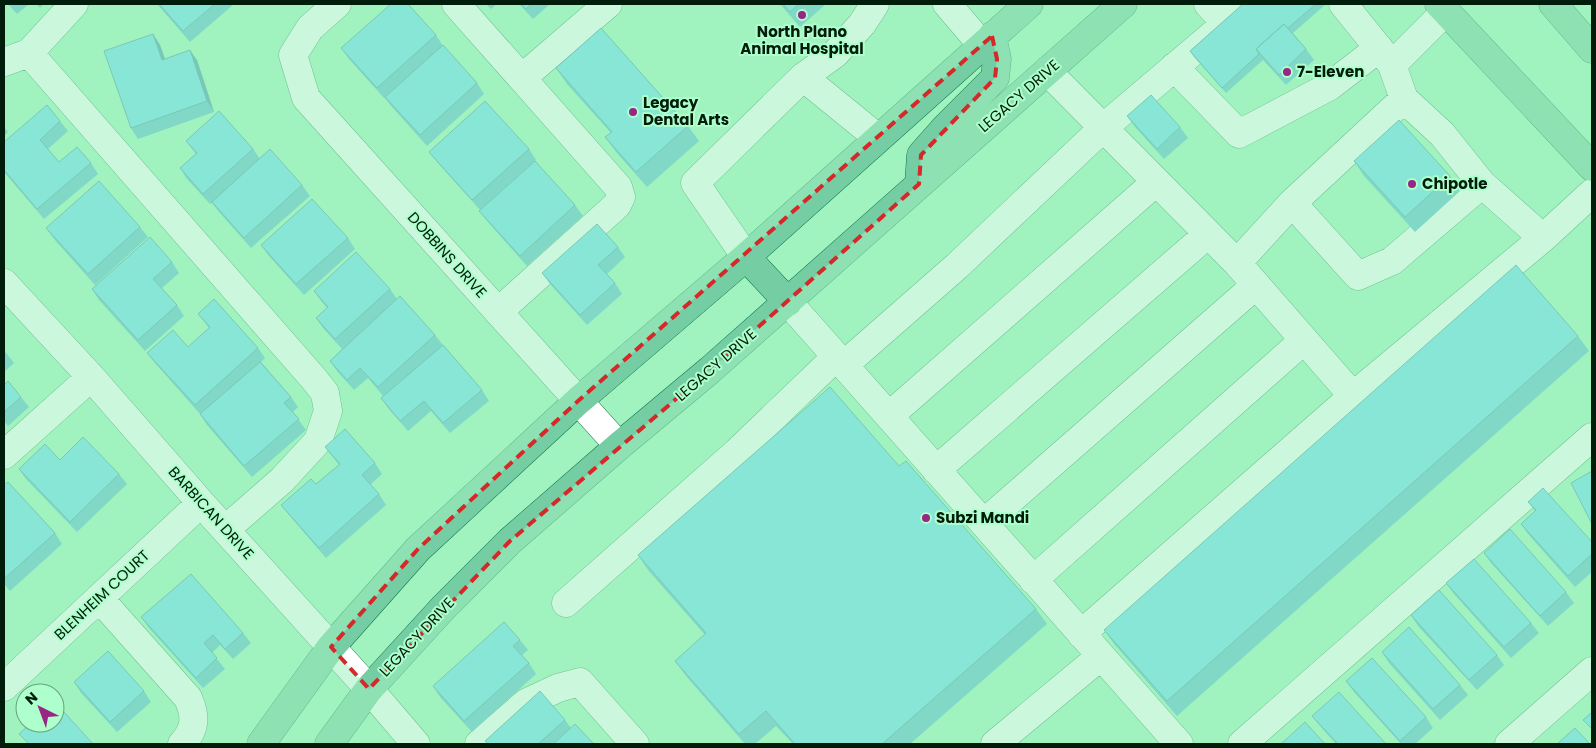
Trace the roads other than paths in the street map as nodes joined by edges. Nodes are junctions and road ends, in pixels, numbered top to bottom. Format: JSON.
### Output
{"nodes":[{"id":1,"x":74,"y":4,"type":"edge"},
{"id":2,"x":337,"y":4,"type":"edge"},
{"id":3,"x":456,"y":4,"type":"edge"},
{"id":4,"x":608,"y":4,"type":"edge"},
{"id":5,"x":875,"y":4,"type":"edge"},
{"id":6,"x":947,"y":4,"type":"edge"},
{"id":7,"x":1029,"y":4,"type":"edge"},
{"id":8,"x":1123,"y":4,"type":"edge"},
{"id":9,"x":1249,"y":4,"type":"edge"},
{"id":10,"x":1343,"y":4,"type":"edge"},
{"id":11,"x":1553,"y":4,"type":"edge"},
{"id":12,"x":1442,"y":8,"type":"edge"},
{"id":13,"x":1217,"y":13,"type":"edge"},
{"id":14,"x":987,"y":40,"type":"junction"},
{"id":15,"x":1592,"y":49,"type":"edge"},
{"id":16,"x":30,"y":52,"type":"junction"},
{"id":17,"x":1385,"y":56,"type":"junction"},
{"id":18,"x":4,"y":62,"type":"edge"},
{"id":19,"x":1174,"y":67,"type":"junction"},
{"id":20,"x":1047,"y":71,"type":"junction"},
{"id":21,"x":803,"y":77,"type":"junction"},
{"id":22,"x":522,"y":78,"type":"junction"},
{"id":23,"x":1404,"y":99,"type":"junction"},
{"id":24,"x":1103,"y":128,"type":"junction"},
{"id":25,"x":878,"y":138,"type":"junction"},
{"id":26,"x":1592,"y":167,"type":"edge"},
{"id":27,"x":1156,"y":182,"type":"junction"},
{"id":28,"x":919,"y":184,"type":"junction"},
{"id":29,"x":1482,"y":184,"type":"junction"},
{"id":30,"x":1592,"y":193,"type":"edge"},
{"id":31,"x":1292,"y":203,"type":"junction"},
{"id":32,"x":1208,"y":234,"type":"junction"},
{"id":33,"x":1543,"y":238,"type":"junction"},
{"id":34,"x":746,"y":257,"type":"junction"},
{"id":35,"x":1237,"y":263,"type":"junction"},
{"id":36,"x":4,"y":283,"type":"edge"},
{"id":37,"x":1256,"y":285,"type":"junction"},
{"id":38,"x":788,"y":302,"type":"junction"},
{"id":39,"x":498,"y":312,"type":"junction"},
{"id":40,"x":1304,"y":340,"type":"junction"},
{"id":41,"x":840,"y":361,"type":"junction"},
{"id":42,"x":91,"y":377,"type":"junction"},
{"id":43,"x":1353,"y":396,"type":"junction"},
{"id":44,"x":578,"y":401,"type":"junction"},
{"id":45,"x":889,"y":416,"type":"junction"},
{"id":46,"x":1592,"y":438,"type":"edge"},
{"id":47,"x":618,"y":446,"type":"junction"},
{"id":48,"x":4,"y":455,"type":"edge"},
{"id":49,"x":936,"y":470,"type":"junction"},
{"id":50,"x":201,"y":503,"type":"junction"},
{"id":51,"x":984,"y":523,"type":"junction"},
{"id":52,"x":226,"y":529,"type":"junction"},
{"id":53,"x":1033,"y":580,"type":"junction"},
{"id":54,"x":99,"y":598,"type":"junction"},
{"id":55,"x":566,"y":603,"type":"dead end"},
{"id":56,"x":1081,"y":634,"type":"junction"},
{"id":57,"x":331,"y":647,"type":"junction"},
{"id":58,"x":1101,"y":656,"type":"junction"},
{"id":59,"x":1592,"y":671,"type":"edge"},
{"id":60,"x":4,"y":687,"type":"edge"},
{"id":61,"x":369,"y":689,"type":"junction"},
{"id":62,"x":182,"y":744,"type":"edge"},
{"id":63,"x":261,"y":744,"type":"edge"},
{"id":64,"x":328,"y":744,"type":"edge"},
{"id":65,"x":416,"y":744,"type":"edge"},
{"id":66,"x":479,"y":744,"type":"edge"},
{"id":67,"x":634,"y":744,"type":"edge"},
{"id":68,"x":996,"y":744,"type":"edge"},
{"id":69,"x":1179,"y":744,"type":"edge"},
{"id":70,"x":1242,"y":744,"type":"edge"},
{"id":71,"x":1509,"y":744,"type":"edge"}],
"edges":[{"from":1,"to":16,"type":"street"},
{"from":2,"to":39,"type":"street","name":"DOBBINS DRIVE"},
{"from":3,"to":22,"type":"street"},
{"from":4,"to":22,"type":"street"},
{"from":5,"to":21,"type":"street"},
{"from":6,"to":14,"type":"street"},
{"from":7,"to":14,"type":"main road"},
{"from":8,"to":20,"type":"main road","name":"LEGACY DRIVE"},
{"from":9,"to":13,"type":"street"},
{"from":10,"to":17,"type":"street"},
{"from":11,"to":15,"type":"main road"},
{"from":12,"to":17,"type":"street"},
{"from":12,"to":26,"type":"main road"},
{"from":13,"to":19,"type":"street"},
{"from":14,"to":25,"type":"main road"},
{"from":14,"to":28,"type":"main road"},
{"from":16,"to":18,"type":"street"},
{"from":16,"to":52,"type":"street"},
{"from":17,"to":19,"type":"street"},
{"from":17,"to":23,"type":"street"},
{"from":19,"to":24,"type":"street"},
{"from":20,"to":24,"type":"street"},
{"from":20,"to":28,"type":"main road","name":"LEGACY DRIVE"},
{"from":21,"to":25,"type":"street"},
{"from":21,"to":34,"type":"street"},
{"from":22,"to":39,"type":"street"},
{"from":23,"to":29,"type":"street"},
{"from":23,"to":31,"type":"street"},
{"from":24,"to":27,"type":"street"},
{"from":24,"to":41,"type":"street"},
{"from":25,"to":34,"type":"main road"},
{"from":27,"to":32,"type":"street"},
{"from":27,"to":45,"type":"street"},
{"from":28,"to":38,"type":"main road","name":"LEGACY DRIVE"},
{"from":29,"to":31,"type":"street"},
{"from":29,"to":33,"type":"street"},
{"from":30,"to":33,"type":"street"},
{"from":31,"to":35,"type":"street"},
{"from":32,"to":35,"type":"street"},
{"from":32,"to":49,"type":"street"},
{"from":33,"to":43,"type":"street"},
{"from":34,"to":38,"type":"main road"},
{"from":34,"to":44,"type":"main road"},
{"from":35,"to":37,"type":"street"},
{"from":36,"to":42,"type":"street","name":"BARBICAN DRIVE"},
{"from":37,"to":40,"type":"street"},
{"from":37,"to":51,"type":"street"},
{"from":38,"to":41,"type":"street"},
{"from":38,"to":47,"type":"main road","name":"LEGACY DRIVE"},
{"from":39,"to":44,"type":"street","name":"DOBBINS DRIVE"},
{"from":40,"to":43,"type":"street"},
{"from":40,"to":53,"type":"street"},
{"from":41,"to":45,"type":"street"},
{"from":41,"to":55,"type":"street"},
{"from":42,"to":48,"type":"street"},
{"from":42,"to":50,"type":"street","name":"BARBICAN DRIVE"},
{"from":43,"to":56,"type":"street"},
{"from":44,"to":47,"type":"street","name":"DOBBINS DRIVE"},
{"from":44,"to":57,"type":"main road"},
{"from":45,"to":49,"type":"street"},
{"from":46,"to":70,"type":"street"},
{"from":47,"to":61,"type":"main road","name":"LEGACY DRIVE"},
{"from":49,"to":51,"type":"street"},
{"from":50,"to":52,"type":"street","name":"BARBICAN DRIVE"},
{"from":50,"to":54,"type":"street","name":"BLENHEIM COURT"},
{"from":51,"to":53,"type":"street"},
{"from":52,"to":57,"type":"street","name":"BARBICAN DRIVE"},
{"from":53,"to":56,"type":"street"},
{"from":54,"to":60,"type":"street","name":"BLENHEIM COURT"},
{"from":54,"to":62,"type":"street"},
{"from":56,"to":58,"type":"street"},
{"from":57,"to":61,"type":"street","name":"BARBICAN DRIVE"},
{"from":57,"to":63,"type":"main road"},
{"from":58,"to":68,"type":"street"},
{"from":58,"to":69,"type":"street"},
{"from":59,"to":71,"type":"street"},
{"from":61,"to":64,"type":"main road","name":"LEGACY DRIVE"},
{"from":61,"to":65,"type":"street","name":"BARBICAN DRIVE"},
{"from":66,"to":67,"type":"street"}]}
